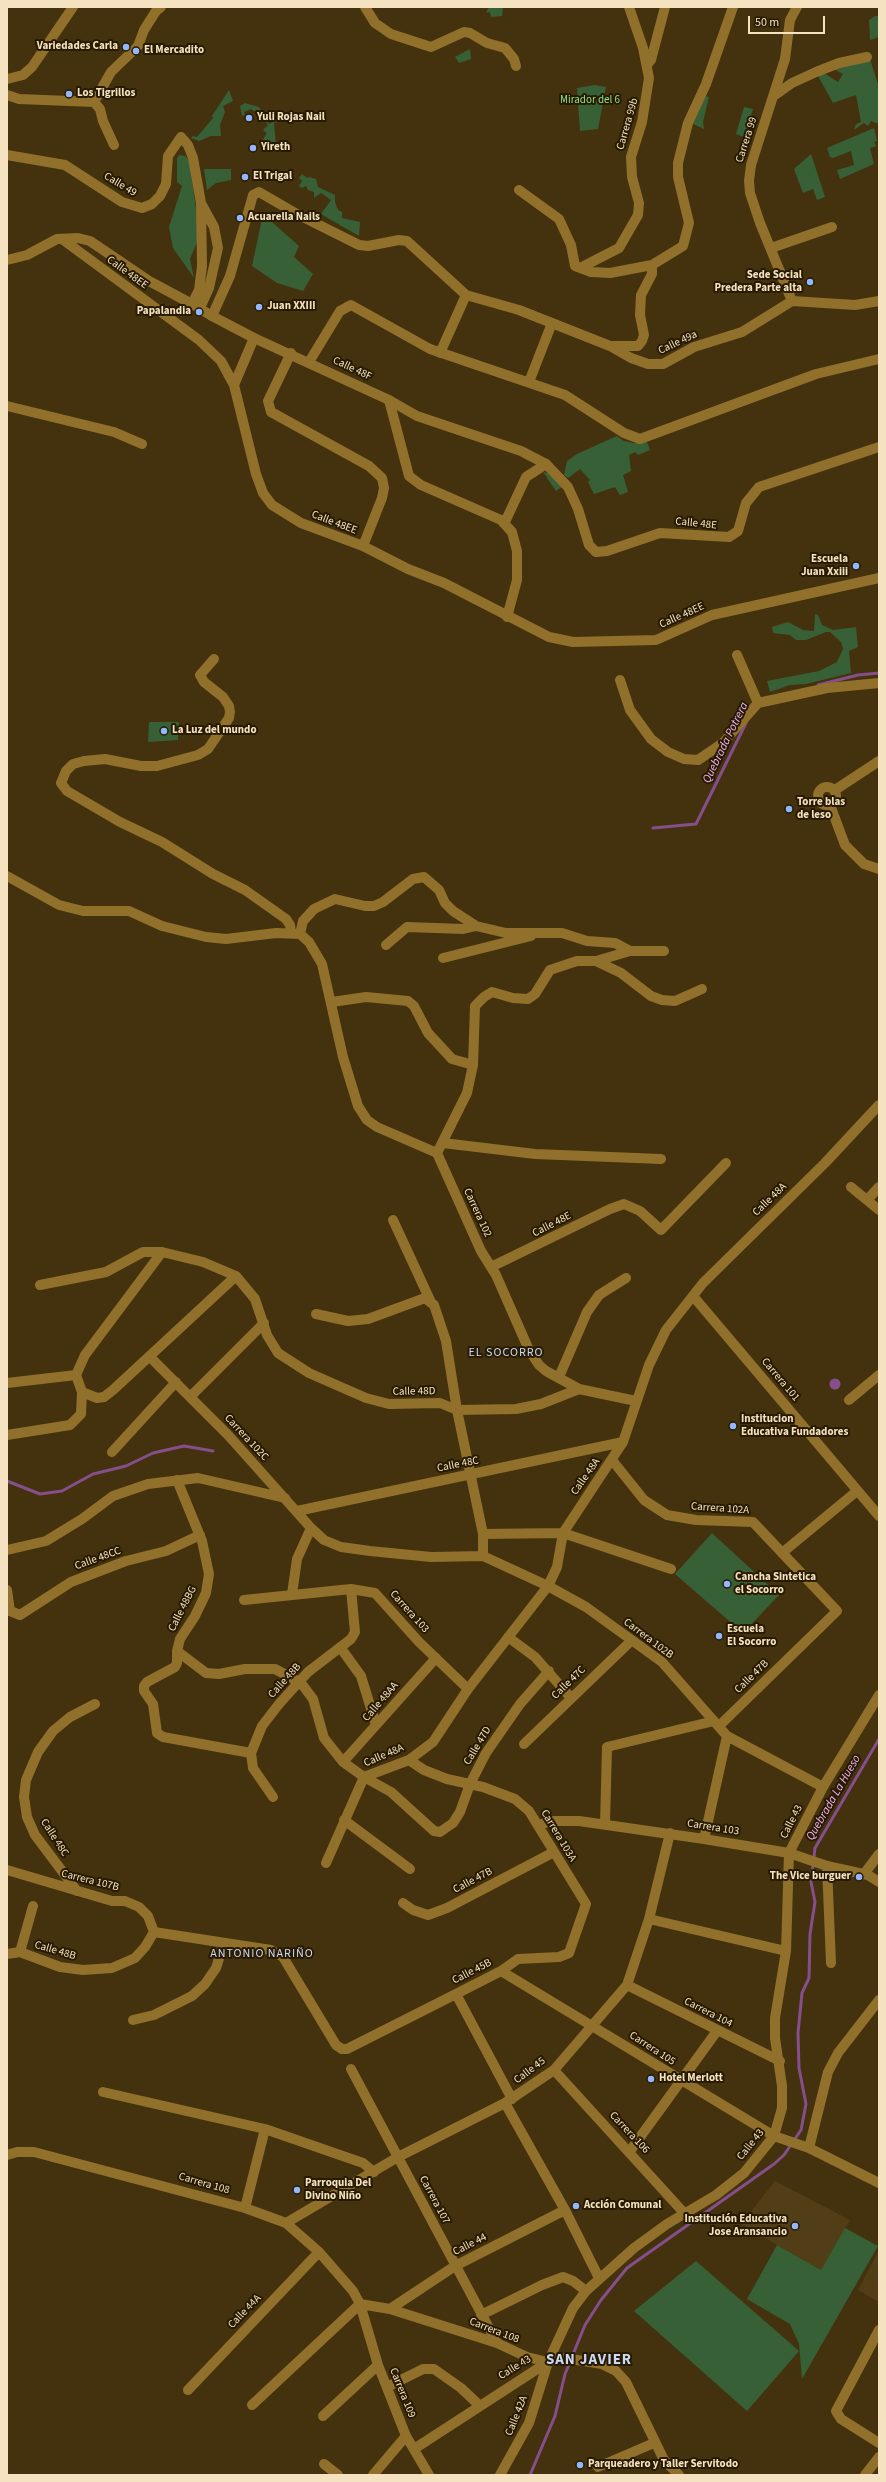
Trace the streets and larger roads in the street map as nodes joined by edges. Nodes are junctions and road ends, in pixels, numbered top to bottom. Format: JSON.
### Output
{"nodes":[{"id":1,"x":73,"y":7,"type":"edge"},
{"id":2,"x":161,"y":7,"type":"edge"},
{"id":3,"x":364,"y":7,"type":"edge"},
{"id":4,"x":629,"y":7,"type":"edge"},
{"id":5,"x":665,"y":7,"type":"edge"},
{"id":6,"x":731,"y":7,"type":"edge"},
{"id":7,"x":798,"y":7,"type":"edge"},
{"id":8,"x":867,"y":57,"type":"dead end"},
{"id":9,"x":647,"y":65,"type":"junction"},
{"id":10,"x":516,"y":66,"type":"dead end"},
{"id":11,"x":9,"y":80,"type":"edge"},
{"id":12,"x":7,"y":95,"type":"edge"},
{"id":13,"x":775,"y":95,"type":"junction"},
{"id":14,"x":94,"y":102,"type":"junction"},
{"id":15,"x":114,"y":145,"type":"dead end"},
{"id":16,"x":7,"y":155,"type":"edge"},
{"id":17,"x":519,"y":190,"type":"dead end"},
{"id":18,"x":201,"y":203,"type":"junction"},
{"id":19,"x":832,"y":227,"type":"dead end"},
{"id":20,"x":62,"y":239,"type":"junction"},
{"id":21,"x":772,"y":248,"type":"junction"},
{"id":22,"x":7,"y":260,"type":"edge"},
{"id":23,"x":652,"y":265,"type":"junction"},
{"id":24,"x":580,"y":268,"type":"junction"},
{"id":25,"x":466,"y":295,"type":"junction"},
{"id":26,"x":879,"y":301,"type":"edge"},
{"id":27,"x":792,"y":302,"type":"junction"},
{"id":28,"x":196,"y":306,"type":"junction"},
{"id":29,"x":212,"y":316,"type":"junction"},
{"id":30,"x":552,"y":323,"type":"junction"},
{"id":31,"x":254,"y":338,"type":"junction"},
{"id":32,"x":610,"y":346,"type":"junction"},
{"id":33,"x":291,"y":353,"type":"junction"},
{"id":34,"x":440,"y":353,"type":"junction"},
{"id":35,"x":879,"y":359,"type":"edge"},
{"id":36,"x":309,"y":362,"type":"junction"},
{"id":37,"x":529,"y":382,"type":"junction"},
{"id":38,"x":234,"y":385,"type":"junction"},
{"id":39,"x":389,"y":400,"type":"junction"},
{"id":40,"x":7,"y":406,"type":"edge"},
{"id":41,"x":142,"y":444,"type":"dead end"},
{"id":42,"x":879,"y":447,"type":"edge"},
{"id":43,"x":546,"y":464,"type":"junction"},
{"id":44,"x":505,"y":522,"type":"junction"},
{"id":45,"x":363,"y":546,"type":"junction"},
{"id":46,"x":596,"y":552,"type":"joint"},
{"id":47,"x":879,"y":578,"type":"edge"},
{"id":48,"x":507,"y":617,"type":"junction"},
{"id":49,"x":736,"y":655,"type":"dead end"},
{"id":50,"x":214,"y":659,"type":"dead end"},
{"id":51,"x":620,"y":680,"type":"dead end"},
{"id":52,"x":879,"y":682,"type":"edge"},
{"id":53,"x":758,"y":703,"type":"junction"},
{"id":54,"x":879,"y":761,"type":"edge"},
{"id":55,"x":835,"y":790,"type":"junction"},
{"id":56,"x":830,"y":806,"type":"junction"},
{"id":57,"x":879,"y":869,"type":"edge"},
{"id":58,"x":7,"y":876,"type":"edge"},
{"id":59,"x":476,"y":926,"type":"junction"},
{"id":60,"x":296,"y":933,"type":"junction"},
{"id":61,"x":542,"y":933,"type":"junction"},
{"id":62,"x":386,"y":945,"type":"dead end"},
{"id":63,"x":664,"y":950,"type":"dead end"},
{"id":64,"x":630,"y":951,"type":"junction"},
{"id":65,"x":443,"y":958,"type":"dead end"},
{"id":66,"x":596,"y":961,"type":"junction"},
{"id":67,"x":702,"y":989,"type":"dead end"},
{"id":68,"x":332,"y":1002,"type":"junction"},
{"id":69,"x":473,"y":1065,"type":"junction"},
{"id":70,"x":879,"y":1105,"type":"edge"},
{"id":71,"x":443,"y":1143,"type":"junction"},
{"id":72,"x":437,"y":1153,"type":"junction"},
{"id":73,"x":661,"y":1159,"type":"dead end"},
{"id":74,"x":726,"y":1163,"type":"dead end"},
{"id":75,"x":879,"y":1186,"type":"edge"},
{"id":76,"x":851,"y":1188,"type":"dead end"},
{"id":77,"x":868,"y":1199,"type":"junction"},
{"id":78,"x":879,"y":1210,"type":"edge"},
{"id":79,"x":393,"y":1220,"type":"dead end"},
{"id":80,"x":162,"y":1252,"type":"junction"},
{"id":81,"x":491,"y":1267,"type":"junction"},
{"id":82,"x":236,"y":1276,"type":"junction"},
{"id":83,"x":626,"y":1278,"type":"dead end"},
{"id":84,"x":40,"y":1285,"type":"dead end"},
{"id":85,"x":693,"y":1296,"type":"junction"},
{"id":86,"x":430,"y":1300,"type":"junction"},
{"id":87,"x":316,"y":1314,"type":"dead end"},
{"id":88,"x":264,"y":1323,"type":"junction"},
{"id":89,"x":150,"y":1357,"type":"junction"},
{"id":90,"x":76,"y":1375,"type":"junction"},
{"id":91,"x":879,"y":1375,"type":"edge"},
{"id":92,"x":559,"y":1377,"type":"junction"},
{"id":93,"x":176,"y":1382,"type":"junction"},
{"id":94,"x":7,"y":1383,"type":"edge"},
{"id":95,"x":579,"y":1389,"type":"junction"},
{"id":96,"x":82,"y":1392,"type":"junction"},
{"id":97,"x":190,"y":1397,"type":"junction"},
{"id":98,"x":849,"y":1400,"type":"dead end"},
{"id":99,"x":636,"y":1401,"type":"junction"},
{"id":100,"x":457,"y":1410,"type":"junction"},
{"id":101,"x":7,"y":1434,"type":"edge"},
{"id":102,"x":623,"y":1442,"type":"junction"},
{"id":103,"x":112,"y":1452,"type":"dead end"},
{"id":104,"x":612,"y":1460,"type":"junction"},
{"id":105,"x":470,"y":1476,"type":"junction"},
{"id":106,"x":177,"y":1480,"type":"junction"},
{"id":107,"x":857,"y":1490,"type":"junction"},
{"id":108,"x":285,"y":1498,"type":"junction"},
{"id":109,"x":298,"y":1511,"type":"junction"},
{"id":110,"x":879,"y":1516,"type":"edge"},
{"id":111,"x":311,"y":1528,"type":"junction"},
{"id":112,"x":564,"y":1533,"type":"junction"},
{"id":113,"x":483,"y":1534,"type":"junction"},
{"id":114,"x":200,"y":1536,"type":"junction"},
{"id":115,"x":7,"y":1550,"type":"edge"},
{"id":116,"x":782,"y":1553,"type":"junction"},
{"id":117,"x":482,"y":1556,"type":"junction"},
{"id":118,"x":671,"y":1569,"type":"dead end"},
{"id":119,"x":548,"y":1586,"type":"junction"},
{"id":120,"x":351,"y":1589,"type":"junction"},
{"id":121,"x":7,"y":1590,"type":"edge"},
{"id":122,"x":292,"y":1594,"type":"junction"},
{"id":123,"x":244,"y":1600,"type":"dead end"},
{"id":124,"x":837,"y":1612,"type":"joint"},
{"id":125,"x":508,"y":1637,"type":"junction"},
{"id":126,"x":632,"y":1640,"type":"junction"},
{"id":127,"x":340,"y":1646,"type":"junction"},
{"id":128,"x":177,"y":1651,"type":"junction"},
{"id":129,"x":436,"y":1658,"type":"junction"},
{"id":130,"x":549,"y":1671,"type":"junction"},
{"id":131,"x":301,"y":1683,"type":"junction"},
{"id":132,"x":468,"y":1689,"type":"junction"},
{"id":133,"x":879,"y":1695,"type":"edge"},
{"id":134,"x":571,"y":1698,"type":"junction"},
{"id":135,"x":95,"y":1704,"type":"dead end"},
{"id":136,"x":717,"y":1724,"type":"junction"},
{"id":137,"x":376,"y":1725,"type":"junction"},
{"id":138,"x":727,"y":1736,"type":"junction"},
{"id":139,"x":524,"y":1744,"type":"dead end"},
{"id":140,"x":251,"y":1753,"type":"junction"},
{"id":141,"x":409,"y":1760,"type":"junction"},
{"id":142,"x":343,"y":1762,"type":"junction"},
{"id":143,"x":364,"y":1778,"type":"junction"},
{"id":144,"x":470,"y":1784,"type":"junction"},
{"id":145,"x":823,"y":1787,"type":"junction"},
{"id":146,"x":273,"y":1796,"type":"dead end"},
{"id":147,"x":344,"y":1820,"type":"junction"},
{"id":148,"x":605,"y":1824,"type":"junction"},
{"id":149,"x":538,"y":1825,"type":"junction"},
{"id":150,"x":670,"y":1834,"type":"junction"},
{"id":151,"x":704,"y":1839,"type":"junction"},
{"id":152,"x":554,"y":1852,"type":"junction"},
{"id":153,"x":789,"y":1853,"type":"junction"},
{"id":154,"x":879,"y":1854,"type":"edge"},
{"id":155,"x":326,"y":1863,"type":"dead end"},
{"id":156,"x":825,"y":1866,"type":"junction"},
{"id":157,"x":410,"y":1869,"type":"dead end"},
{"id":158,"x":7,"y":1870,"type":"edge"},
{"id":159,"x":864,"y":1874,"type":"junction"},
{"id":160,"x":879,"y":1882,"type":"edge"},
{"id":161,"x":77,"y":1891,"type":"junction"},
{"id":162,"x":403,"y":1903,"type":"dead end"},
{"id":163,"x":586,"y":1904,"type":"joint"},
{"id":164,"x":33,"y":1906,"type":"dead end"},
{"id":165,"x":649,"y":1919,"type":"junction"},
{"id":166,"x":154,"y":1932,"type":"junction"},
{"id":167,"x":224,"y":1943,"type":"junction"},
{"id":168,"x":786,"y":1951,"type":"junction"},
{"id":169,"x":20,"y":1952,"type":"junction"},
{"id":170,"x":7,"y":1954,"type":"edge"},
{"id":171,"x":831,"y":1963,"type":"dead end"},
{"id":172,"x":501,"y":1971,"type":"junction"},
{"id":173,"x":627,"y":1985,"type":"junction"},
{"id":174,"x":456,"y":1994,"type":"junction"},
{"id":175,"x":879,"y":2000,"type":"edge"},
{"id":176,"x":133,"y":2020,"type":"dead end"},
{"id":177,"x":592,"y":2025,"type":"junction"},
{"id":178,"x":717,"y":2031,"type":"junction"},
{"id":179,"x":780,"y":2061,"type":"junction"},
{"id":180,"x":351,"y":2069,"type":"dead end"},
{"id":181,"x":554,"y":2070,"type":"junction"},
{"id":182,"x":681,"y":2081,"type":"junction"},
{"id":183,"x":103,"y":2092,"type":"dead end"},
{"id":184,"x":508,"y":2101,"type":"junction"},
{"id":185,"x":264,"y":2129,"type":"junction"},
{"id":186,"x":774,"y":2136,"type":"junction"},
{"id":187,"x":809,"y":2148,"type":"junction"},
{"id":188,"x":630,"y":2151,"type":"junction"},
{"id":189,"x":7,"y":2155,"type":"edge"},
{"id":190,"x":398,"y":2157,"type":"junction"},
{"id":191,"x":374,"y":2172,"type":"junction"},
{"id":192,"x":879,"y":2183,"type":"edge"},
{"id":193,"x":245,"y":2208,"type":"junction"},
{"id":194,"x":565,"y":2210,"type":"junction"},
{"id":195,"x":686,"y":2214,"type":"junction"},
{"id":196,"x":286,"y":2223,"type":"junction"},
{"id":197,"x":319,"y":2252,"type":"junction"},
{"id":198,"x":455,"y":2266,"type":"junction"},
{"id":199,"x":599,"y":2278,"type":"junction"},
{"id":200,"x":586,"y":2291,"type":"junction"},
{"id":201,"x":360,"y":2304,"type":"junction"},
{"id":202,"x":390,"y":2309,"type":"junction"},
{"id":203,"x":481,"y":2315,"type":"junction"},
{"id":204,"x":363,"y":2316,"type":"joint"},
{"id":205,"x":879,"y":2330,"type":"edge"},
{"id":206,"x":497,"y":2343,"type":"junction"},
{"id":207,"x":548,"y":2362,"type":"junction"},
{"id":208,"x":378,"y":2366,"type":"junction"},
{"id":209,"x":387,"y":2386,"type":"junction"},
{"id":210,"x":188,"y":2390,"type":"dead end"},
{"id":211,"x":252,"y":2405,"type":"dead end"},
{"id":212,"x":479,"y":2405,"type":"junction"},
{"id":213,"x":323,"y":2416,"type":"dead end"},
{"id":214,"x":406,"y":2436,"type":"junction"},
{"id":215,"x":654,"y":2442,"type":"junction"},
{"id":216,"x":879,"y":2443,"type":"edge"},
{"id":217,"x":414,"y":2448,"type":"junction"},
{"id":218,"x":879,"y":2457,"type":"edge"},
{"id":219,"x":324,"y":2464,"type":"dead end"},
{"id":220,"x":598,"y":2467,"type":"dead end"},
{"id":221,"x":424,"y":2473,"type":"edge"},
{"id":222,"x":338,"y":2475,"type":"edge"},
{"id":223,"x":373,"y":2475,"type":"edge"},
{"id":224,"x":500,"y":2475,"type":"edge"},
{"id":225,"x":679,"y":2475,"type":"edge"},
{"id":226,"x":865,"y":2475,"type":"edge"}],
"edges":[{"from":1,"to":11,"type":"street"},
{"from":2,"to":14,"type":"street"},
{"from":3,"to":10,"type":"street"},
{"from":4,"to":9,"type":"street","name":"Carrera 99b"},
{"from":5,"to":9,"type":"street"},
{"from":6,"to":23,"type":"street"},
{"from":7,"to":13,"type":"street","name":"Carrera 99"},
{"from":8,"to":13,"type":"street"},
{"from":9,"to":24,"type":"street","name":"Carrera 99b"},
{"from":12,"to":14,"type":"street"},
{"from":13,"to":21,"type":"street","name":"Carrera 99"},
{"from":14,"to":15,"type":"street"},
{"from":16,"to":18,"type":"street","name":"Calle 49"},
{"from":17,"to":24,"type":"street"},
{"from":18,"to":28,"type":"street","name":"Calle 49"},
{"from":18,"to":28,"type":"street","name":"Calle 49"},
{"from":19,"to":21,"type":"street"},
{"from":20,"to":22,"type":"street","name":"Calle 48F"},
{"from":20,"to":28,"type":"street","name":"Calle 48F"},
{"from":20,"to":38,"type":"street","name":"Calle 48EE"},
{"from":21,"to":27,"type":"street","name":"Carrera 99"},
{"from":23,"to":24,"type":"street"},
{"from":23,"to":32,"type":"street"},
{"from":25,"to":29,"type":"street"},
{"from":25,"to":30,"type":"street","name":"Calle 49a"},
{"from":25,"to":34,"type":"street"},
{"from":26,"to":27,"type":"street"},
{"from":27,"to":32,"type":"street","name":"Calle 49a"},
{"from":28,"to":29,"type":"street","name":"Calle 48F"},
{"from":29,"to":31,"type":"street","name":"Calle 48F"},
{"from":30,"to":32,"type":"street","name":"Calle 49a"},
{"from":30,"to":37,"type":"street"},
{"from":31,"to":33,"type":"street","name":"Calle 48F"},
{"from":31,"to":38,"type":"street"},
{"from":33,"to":36,"type":"street","name":"Calle 48F"},
{"from":33,"to":45,"type":"street"},
{"from":34,"to":36,"type":"street"},
{"from":34,"to":37,"type":"street"},
{"from":35,"to":37,"type":"street"},
{"from":36,"to":39,"type":"street","name":"Calle 48F"},
{"from":38,"to":45,"type":"street","name":"Calle 48EE"},
{"from":39,"to":43,"type":"street","name":"Calle 48F"},
{"from":39,"to":44,"type":"street"},
{"from":40,"to":41,"type":"street"},
{"from":42,"to":46,"type":"street","name":"Calle 48E"},
{"from":43,"to":44,"type":"street"},
{"from":43,"to":46,"type":"street","name":"Calle 48F"},
{"from":44,"to":48,"type":"street"},
{"from":45,"to":48,"type":"street","name":"Calle 48EE"},
{"from":47,"to":48,"type":"street","name":"Calle 48EE"},
{"from":49,"to":53,"type":"street"},
{"from":50,"to":60,"type":"street"},
{"from":51,"to":53,"type":"street"},
{"from":52,"to":53,"type":"street"},
{"from":54,"to":55,"type":"street"},
{"from":55,"to":56,"type":"street"},
{"from":55,"to":56,"type":"street"},
{"from":56,"to":57,"type":"street"},
{"from":58,"to":60,"type":"street"},
{"from":59,"to":60,"type":"street"},
{"from":59,"to":61,"type":"street"},
{"from":59,"to":62,"type":"street"},
{"from":60,"to":68,"type":"street"},
{"from":61,"to":64,"type":"street"},
{"from":61,"to":65,"type":"street"},
{"from":63,"to":64,"type":"street"},
{"from":64,"to":66,"type":"street"},
{"from":66,"to":67,"type":"street"},
{"from":66,"to":69,"type":"street"},
{"from":68,"to":69,"type":"street"},
{"from":68,"to":72,"type":"street"},
{"from":69,"to":71,"type":"street"},
{"from":70,"to":85,"type":"street","name":"Calle 48A"},
{"from":71,"to":72,"type":"street"},
{"from":71,"to":73,"type":"street"},
{"from":72,"to":81,"type":"street","name":"Carrera 102"},
{"from":74,"to":81,"type":"street","name":"Calle 48E"},
{"from":75,"to":77,"type":"street"},
{"from":76,"to":77,"type":"street"},
{"from":77,"to":78,"type":"street"},
{"from":79,"to":86,"type":"street"},
{"from":80,"to":82,"type":"street"},
{"from":80,"to":84,"type":"street"},
{"from":80,"to":90,"type":"street"},
{"from":81,"to":92,"type":"street","name":"Carrera 102"},
{"from":82,"to":88,"type":"street","name":"Calle 48D"},
{"from":82,"to":89,"type":"street"},
{"from":83,"to":92,"type":"street"},
{"from":85,"to":99,"type":"street","name":"Calle 48A"},
{"from":85,"to":107,"type":"street","name":"Carrera 101"},
{"from":86,"to":87,"type":"street"},
{"from":86,"to":100,"type":"street"},
{"from":88,"to":97,"type":"street"},
{"from":88,"to":100,"type":"street","name":"Calle 48D"},
{"from":89,"to":93,"type":"street","name":"Carrera 102C"},
{"from":89,"to":96,"type":"street"},
{"from":90,"to":94,"type":"street"},
{"from":90,"to":96,"type":"street"},
{"from":91,"to":98,"type":"street"},
{"from":92,"to":95,"type":"street","name":"Carrera 102"},
{"from":93,"to":97,"type":"street","name":"Carrera 102C"},
{"from":93,"to":103,"type":"street"},
{"from":95,"to":99,"type":"street","name":"Carrera 102"},
{"from":95,"to":100,"type":"street","name":"Calle 48D"},
{"from":96,"to":101,"type":"street"},
{"from":97,"to":108,"type":"street","name":"Carrera 102C"},
{"from":99,"to":102,"type":"street","name":"Calle 48A"},
{"from":100,"to":105,"type":"street"},
{"from":102,"to":104,"type":"street","name":"Calle 48A"},
{"from":102,"to":105,"type":"street","name":"Calle 48C"},
{"from":104,"to":112,"type":"street","name":"Calle 48A"},
{"from":104,"to":116,"type":"street","name":"Carrera 102A"},
{"from":105,"to":109,"type":"street","name":"Calle 48C"},
{"from":105,"to":113,"type":"street"},
{"from":106,"to":108,"type":"street"},
{"from":106,"to":114,"type":"street","name":"Calle 48BG"},
{"from":106,"to":115,"type":"street"},
{"from":107,"to":110,"type":"street","name":"Carrera 101"},
{"from":107,"to":116,"type":"street"},
{"from":108,"to":109,"type":"street","name":"Carrera 102C"},
{"from":109,"to":111,"type":"street","name":"Carrera 102B"},
{"from":111,"to":117,"type":"street","name":"Carrera 102B"},
{"from":111,"to":122,"type":"street"},
{"from":112,"to":113,"type":"street"},
{"from":112,"to":118,"type":"street"},
{"from":112,"to":119,"type":"street","name":"Calle 48A"},
{"from":113,"to":117,"type":"street"},
{"from":114,"to":121,"type":"street","name":"Calle 48CC"},
{"from":114,"to":128,"type":"street","name":"Calle 48BG"},
{"from":116,"to":124,"type":"street","name":"Carrera 102A"},
{"from":117,"to":119,"type":"street","name":"Carrera 102B"},
{"from":119,"to":125,"type":"street","name":"Calle 48A"},
{"from":119,"to":126,"type":"street","name":"Carrera 102B"},
{"from":120,"to":122,"type":"street","name":"Carrera 103"},
{"from":120,"to":127,"type":"street","name":"Calle 48B"},
{"from":120,"to":129,"type":"street","name":"Carrera 103"},
{"from":122,"to":123,"type":"street","name":"Carrera 103"},
{"from":124,"to":136,"type":"street","name":"Calle 47B"},
{"from":125,"to":130,"type":"street"},
{"from":125,"to":132,"type":"street","name":"Calle 48A"},
{"from":126,"to":134,"type":"street","name":"Calle 47C"},
{"from":126,"to":136,"type":"street","name":"Carrera 102B"},
{"from":127,"to":131,"type":"street","name":"Calle 48B"},
{"from":127,"to":137,"type":"street"},
{"from":128,"to":131,"type":"street"},
{"from":128,"to":140,"type":"street","name":"Calle 48BG"},
{"from":129,"to":132,"type":"street","name":"Carrera 103"},
{"from":129,"to":137,"type":"street","name":"Calle 48AA"},
{"from":130,"to":134,"type":"street"},
{"from":130,"to":144,"type":"street","name":"Calle 47D"},
{"from":131,"to":140,"type":"street","name":"Calle 48B"},
{"from":131,"to":142,"type":"street"},
{"from":132,"to":141,"type":"street","name":"Calle 48A"},
{"from":133,"to":145,"type":"street","name":"Calle 43"},
{"from":134,"to":139,"type":"street","name":"Calle 47C"},
{"from":135,"to":161,"type":"street","name":"Calle 48C"},
{"from":136,"to":138,"type":"street","name":"Carrera 102B"},
{"from":136,"to":148,"type":"street"},
{"from":137,"to":142,"type":"street","name":"Calle 48AA"},
{"from":138,"to":145,"type":"street","name":"Carrera 102B"},
{"from":138,"to":151,"type":"street"},
{"from":140,"to":146,"type":"street"},
{"from":141,"to":143,"type":"street","name":"Calle 48A"},
{"from":141,"to":144,"type":"street","name":"Carrera 103A"},
{"from":142,"to":143,"type":"street"},
{"from":143,"to":144,"type":"street","name":"Calle 47D"},
{"from":143,"to":147,"type":"street","name":"Calle 48A"},
{"from":144,"to":149,"type":"street","name":"Carrera 103A"},
{"from":145,"to":153,"type":"street","name":"Calle 43"},
{"from":147,"to":155,"type":"street","name":"Calle 48A"},
{"from":147,"to":157,"type":"street"},
{"from":148,"to":149,"type":"street","name":"Carrera 103"},
{"from":148,"to":150,"type":"street","name":"Carrera 103"},
{"from":149,"to":152,"type":"street","name":"Carrera 103A"},
{"from":150,"to":151,"type":"street","name":"Carrera 103"},
{"from":150,"to":165,"type":"street","name":"Calle 45"},
{"from":151,"to":153,"type":"street","name":"Carrera 103"},
{"from":152,"to":162,"type":"street","name":"Calle 47B"},
{"from":152,"to":163,"type":"street","name":"Carrera 103A"},
{"from":153,"to":156,"type":"street","name":"Carrera 103"},
{"from":153,"to":168,"type":"street","name":"Calle 43"},
{"from":154,"to":159,"type":"street"},
{"from":156,"to":159,"type":"street","name":"Carrera 103"},
{"from":156,"to":171,"type":"street"},
{"from":158,"to":161,"type":"street","name":"Carrera 107B"},
{"from":159,"to":160,"type":"street","name":"Carrera 103"},
{"from":161,"to":166,"type":"street","name":"Carrera 107B"},
{"from":163,"to":172,"type":"street","name":"Calle 45B"},
{"from":164,"to":169,"type":"street"},
{"from":165,"to":168,"type":"street"},
{"from":165,"to":173,"type":"street","name":"Calle 45"},
{"from":166,"to":167,"type":"street"},
{"from":166,"to":169,"type":"street","name":"Calle 48B"},
{"from":167,"to":174,"type":"street","name":"Calle 45B"},
{"from":167,"to":176,"type":"street"},
{"from":168,"to":179,"type":"street","name":"Calle 43"},
{"from":169,"to":170,"type":"street","name":"Calle 48B"},
{"from":172,"to":174,"type":"street","name":"Calle 45B"},
{"from":172,"to":177,"type":"street","name":"Carrera 105"},
{"from":173,"to":177,"type":"street","name":"Calle 45"},
{"from":173,"to":178,"type":"street","name":"Carrera 104"},
{"from":174,"to":184,"type":"street"},
{"from":175,"to":187,"type":"street"},
{"from":177,"to":181,"type":"street","name":"Calle 45"},
{"from":177,"to":182,"type":"street","name":"Carrera 105"},
{"from":178,"to":179,"type":"street","name":"Carrera 104"},
{"from":178,"to":182,"type":"street"},
{"from":179,"to":186,"type":"street","name":"Calle 43"},
{"from":180,"to":190,"type":"street","name":"Carrera 107"},
{"from":181,"to":184,"type":"street","name":"Calle 45"},
{"from":181,"to":188,"type":"street","name":"Carrera 106"},
{"from":182,"to":186,"type":"street","name":"Carrera 105"},
{"from":182,"to":188,"type":"street"},
{"from":183,"to":185,"type":"street"},
{"from":184,"to":190,"type":"street","name":"Calle 45"},
{"from":184,"to":194,"type":"street"},
{"from":185,"to":191,"type":"street"},
{"from":185,"to":193,"type":"street"},
{"from":186,"to":187,"type":"street","name":"Carrera 105"},
{"from":186,"to":195,"type":"street","name":"Calle 43"},
{"from":187,"to":192,"type":"street","name":"Carrera 105"},
{"from":188,"to":195,"type":"street","name":"Carrera 106"},
{"from":189,"to":193,"type":"street","name":"Carrera 108"},
{"from":190,"to":191,"type":"street","name":"Calle 45"},
{"from":190,"to":198,"type":"street","name":"Carrera 107"},
{"from":191,"to":196,"type":"street","name":"Calle 45"},
{"from":193,"to":196,"type":"street","name":"Carrera 108"},
{"from":194,"to":198,"type":"street","name":"Calle 44"},
{"from":194,"to":199,"type":"street"},
{"from":195,"to":199,"type":"street","name":"Calle 43"},
{"from":196,"to":197,"type":"street","name":"Carrera 108"},
{"from":197,"to":201,"type":"street","name":"Carrera 108"},
{"from":197,"to":210,"type":"street","name":"Calle 44A"},
{"from":198,"to":202,"type":"street","name":"Calle 44"},
{"from":198,"to":203,"type":"street","name":"Carrera 107"},
{"from":199,"to":200,"type":"street","name":"Calle 43"},
{"from":200,"to":203,"type":"street"},
{"from":200,"to":207,"type":"street","name":"Calle 43"},
{"from":201,"to":202,"type":"street","name":"Carrera 108"},
{"from":201,"to":204,"type":"street","name":"Carrera 108"},
{"from":201,"to":211,"type":"street"},
{"from":202,"to":206,"type":"street","name":"Carrera 108"},
{"from":203,"to":206,"type":"street","name":"Carrera 107"},
{"from":204,"to":208,"type":"street","name":"Carrera 109"},
{"from":205,"to":216,"type":"street"},
{"from":206,"to":207,"type":"street","name":"Carrera 108"},
{"from":207,"to":212,"type":"street","name":"Calle 43"},
{"from":207,"to":215,"type":"street","name":"Carrera 108"},
{"from":207,"to":224,"type":"street","name":"Calle 42A"},
{"from":208,"to":209,"type":"street","name":"Carrera 109"},
{"from":208,"to":213,"type":"street"},
{"from":209,"to":212,"type":"street"},
{"from":209,"to":214,"type":"street","name":"Carrera 109"},
{"from":212,"to":217,"type":"street","name":"Calle 43"},
{"from":214,"to":217,"type":"street","name":"Carrera 109"},
{"from":214,"to":223,"type":"street"},
{"from":215,"to":220,"type":"street"},
{"from":215,"to":225,"type":"street","name":"Carrera 108"},
{"from":217,"to":221,"type":"street","name":"Carrera 109"},
{"from":218,"to":226,"type":"street"},
{"from":219,"to":222,"type":"street"}]}
